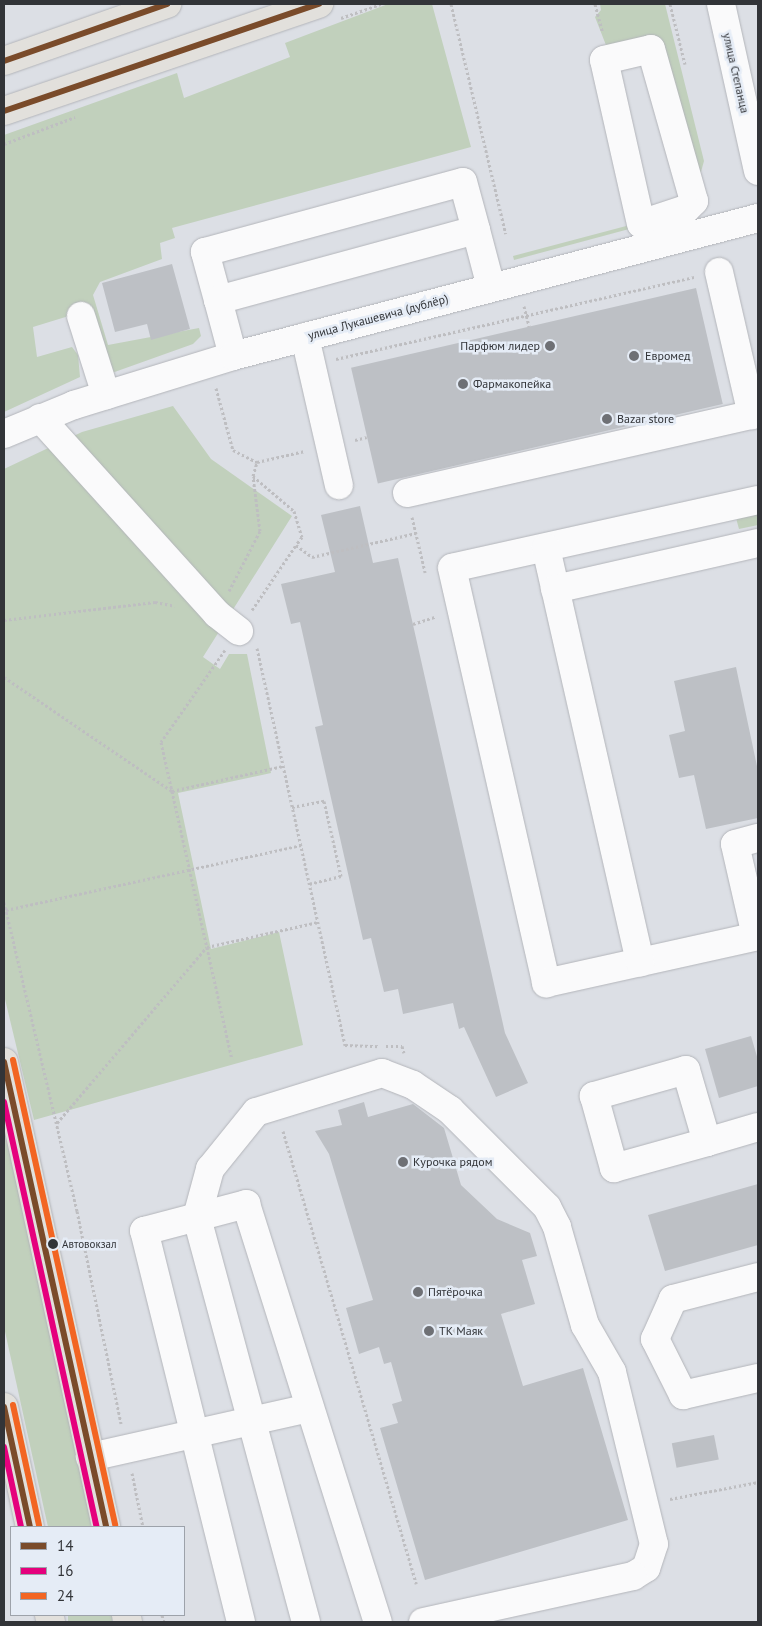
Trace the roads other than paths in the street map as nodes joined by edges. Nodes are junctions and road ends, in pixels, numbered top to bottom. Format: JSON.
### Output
{"nodes":[{"id":1,"x":166,"y":4,"type":"edge"},
{"id":2,"x":319,"y":4,"type":"edge"},
{"id":3,"x":721,"y":4,"type":"edge"},
{"id":4,"x":650,"y":49,"type":"joint"},
{"id":5,"x":4,"y":61,"type":"edge"},
{"id":6,"x":750,"y":96,"type":"edge"},
{"id":7,"x":4,"y":111,"type":"edge"},
{"id":8,"x":758,"y":171,"type":"edge"},
{"id":9,"x":758,"y":218,"type":"edge"},
{"id":10,"x":476,"y":230,"type":"junction"},
{"id":11,"x":709,"y":279,"type":"road end"},
{"id":12,"x":491,"y":287,"type":"junction"},
{"id":13,"x":218,"y":300,"type":"junction"},
{"id":14,"x":81,"y":316,"type":"dead end"},
{"id":15,"x":305,"y":337,"type":"junction"},
{"id":16,"x":233,"y":356,"type":"junction"},
{"id":17,"x":106,"y":395,"type":"junction"},
{"id":18,"x":755,"y":414,"type":"edge"},
{"id":19,"x":40,"y":418,"type":"junction"},
{"id":20,"x":4,"y":434,"type":"edge"},
{"id":21,"x":339,"y":485,"type":"dead end"},
{"id":22,"x":407,"y":493,"type":"dead end"},
{"id":23,"x":758,"y":500,"type":"edge"},
{"id":24,"x":758,"y":543,"type":"edge"},
{"id":25,"x":546,"y":548,"type":"junction"},
{"id":26,"x":556,"y":589,"type":"junction"},
{"id":27,"x":247,"y":638,"type":"road end"},
{"id":28,"x":747,"y":841,"type":"edge"},
{"id":29,"x":757,"y":936,"type":"edge"},
{"id":30,"x":640,"y":962,"type":"junction"},
{"id":31,"x":4,"y":1062,"type":"edge"},
{"id":32,"x":758,"y":1127,"type":"edge"},
{"id":33,"x":707,"y":1142,"type":"dead end"},
{"id":34,"x":197,"y":1217,"type":"junction"},
{"id":35,"x":758,"y":1277,"type":"edge"},
{"id":36,"x":758,"y":1378,"type":"edge"},
{"id":37,"x":4,"y":1407,"type":"edge"},
{"id":38,"x":310,"y":1408,"type":"junction"},
{"id":39,"x":252,"y":1421,"type":"junction"},
{"id":40,"x":194,"y":1434,"type":"junction"},
{"id":41,"x":90,"y":1457,"type":"junction"},
{"id":42,"x":30,"y":1526,"type":"edge"},
{"id":43,"x":106,"y":1526,"type":"edge"},
{"id":44,"x":241,"y":1622,"type":"edge"},
{"id":45,"x":306,"y":1622,"type":"edge"},
{"id":46,"x":378,"y":1622,"type":"edge"},
{"id":47,"x":423,"y":1622,"type":"edge"}],
"edges":[{"from":1,"to":5,"type":"main road"},
{"from":2,"to":7,"type":"main road"},
{"from":3,"to":6,"type":"street","name":"улица Степанца"},
{"from":4,"to":4,"type":"street"},
{"from":6,"to":8,"type":"street","name":"улица Степанца"},
{"from":9,"to":12,"type":"street","name":"улица Лукашевича (дублёр)"},
{"from":10,"to":12,"type":"street"},
{"from":10,"to":13,"type":"street"},
{"from":10,"to":13,"type":"street"},
{"from":11,"to":18,"type":"street"},
{"from":12,"to":15,"type":"street","name":"улица Лукашевича (дублёр)"},
{"from":13,"to":16,"type":"street"},
{"from":14,"to":17,"type":"street"},
{"from":15,"to":16,"type":"street","name":"улица Лукашевича (дублёр)"},
{"from":15,"to":21,"type":"street"},
{"from":16,"to":17,"type":"street","name":"улица Лукашевича (дублёр)"},
{"from":17,"to":19,"type":"street","name":"улица Лукашевича (дублёр)"},
{"from":18,"to":22,"type":"street"},
{"from":19,"to":20,"type":"street","name":"улица Лукашевича (дублёр)"},
{"from":19,"to":27,"type":"street"},
{"from":23,"to":25,"type":"street"},
{"from":24,"to":26,"type":"street"},
{"from":25,"to":26,"type":"street"},
{"from":25,"to":30,"type":"street"},
{"from":26,"to":30,"type":"street"},
{"from":28,"to":29,"type":"street"},
{"from":29,"to":30,"type":"street"},
{"from":31,"to":41,"type":"main road"},
{"from":32,"to":33,"type":"street"},
{"from":34,"to":38,"type":"street"},
{"from":34,"to":39,"type":"street"},
{"from":34,"to":40,"type":"street"},
{"from":34,"to":47,"type":"street"},
{"from":35,"to":36,"type":"street"},
{"from":37,"to":42,"type":"main road"},
{"from":38,"to":39,"type":"street"},
{"from":38,"to":46,"type":"street"},
{"from":39,"to":40,"type":"street"},
{"from":39,"to":45,"type":"street"},
{"from":40,"to":41,"type":"street"},
{"from":40,"to":44,"type":"street"},
{"from":41,"to":43,"type":"main road"}]}
